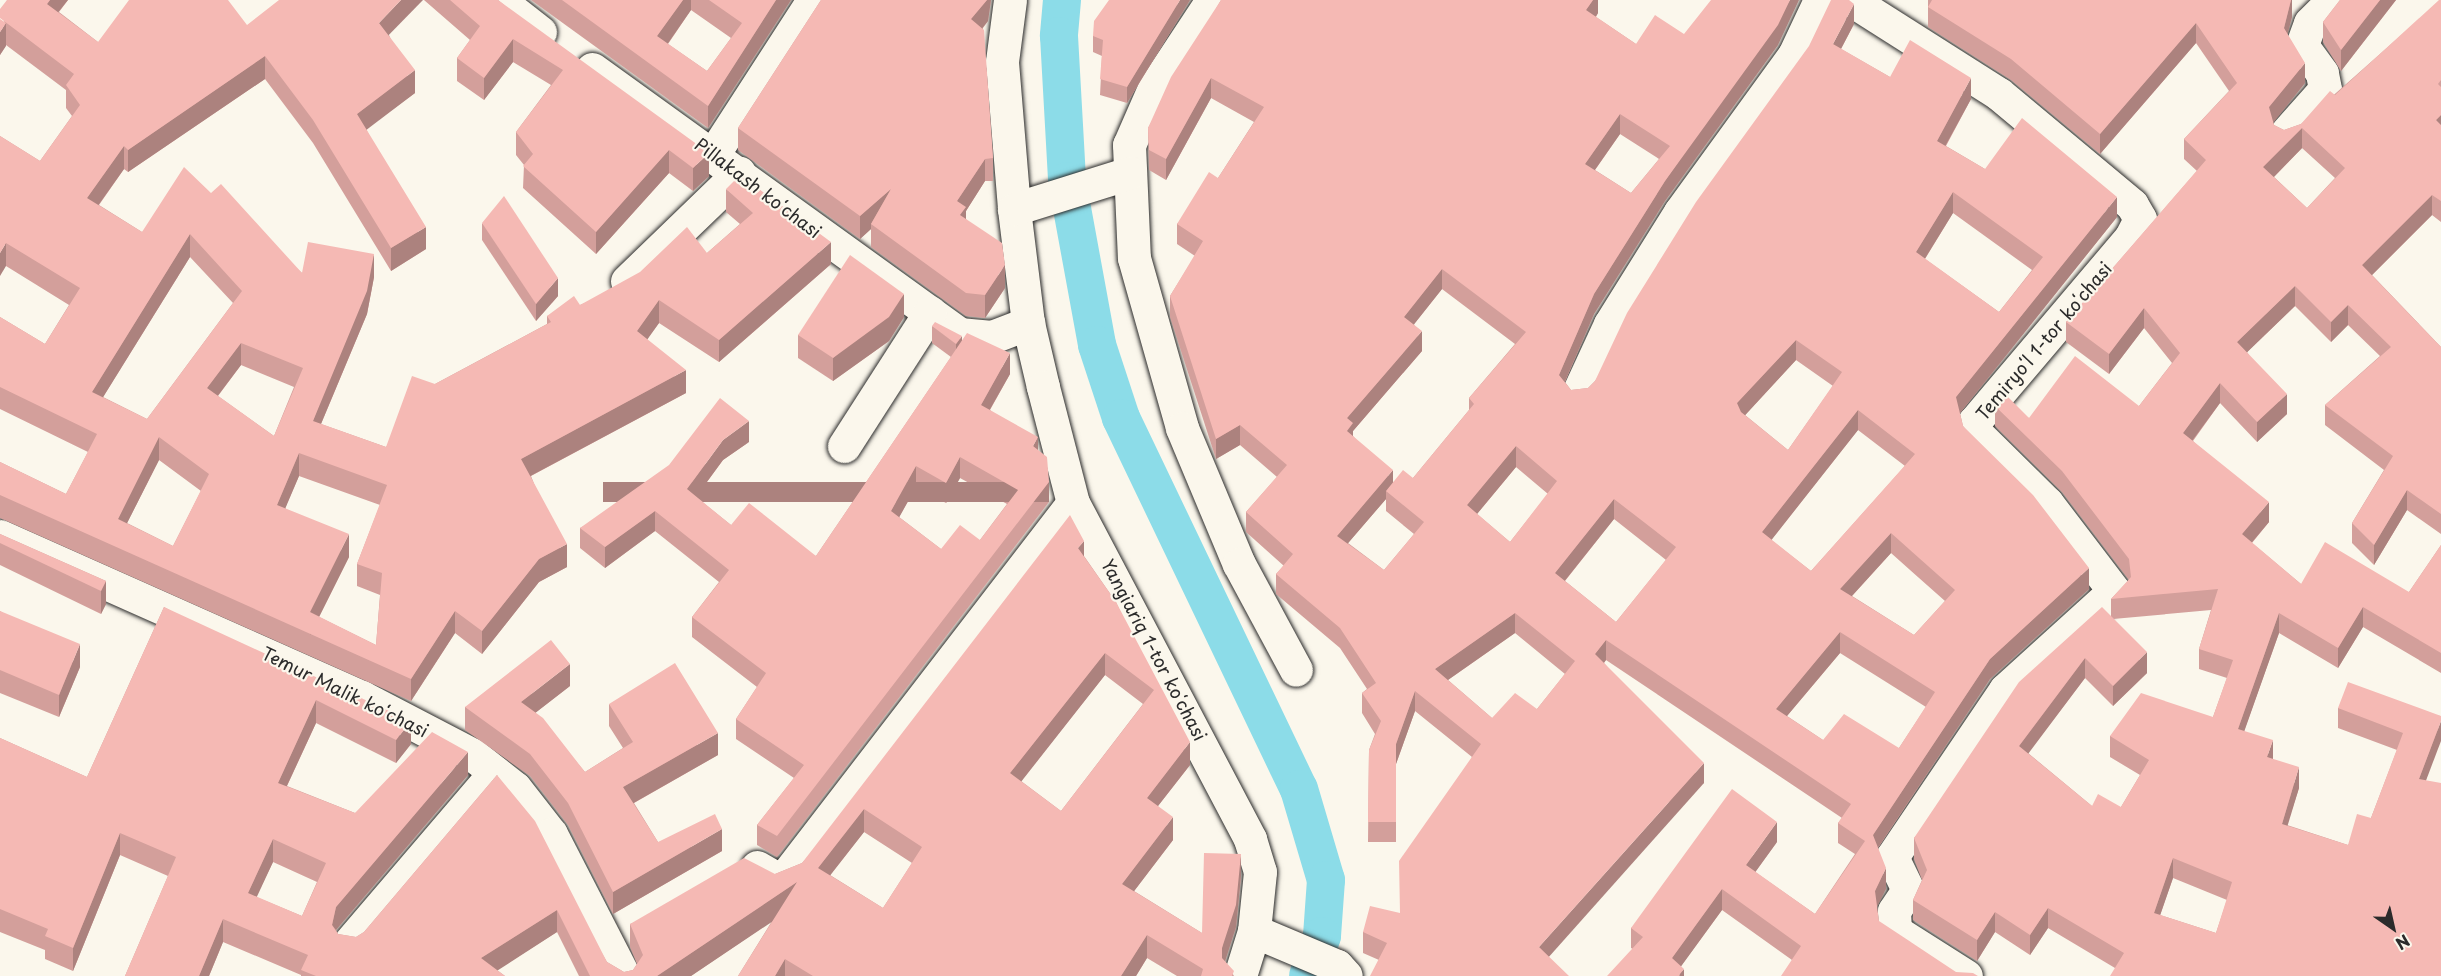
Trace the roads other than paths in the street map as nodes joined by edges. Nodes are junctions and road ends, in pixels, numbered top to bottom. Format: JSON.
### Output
{"nodes":[{"id":1,"x":499,"y":0,"type":"edge"},
{"id":2,"x":813,"y":0,"type":"edge"},
{"id":3,"x":1010,"y":0,"type":"edge"},
{"id":4,"x":1212,"y":0,"type":"edge"},
{"id":5,"x":1820,"y":0,"type":"edge"},
{"id":6,"x":1851,"y":0,"type":"edge"},
{"id":7,"x":2333,"y":0,"type":"edge"},
{"id":8,"x":2287,"y":132,"type":"edge"},
{"id":9,"x":714,"y":153,"type":"junction"},
{"id":10,"x":739,"y":173,"type":"junction"},
{"id":11,"x":1124,"y":175,"type":"junction"},
{"id":12,"x":1029,"y":204,"type":"junction"},
{"id":13,"x":627,"y":281,"type":"edge"},
{"id":14,"x":930,"y":312,"type":"junction"},
{"id":15,"x":1028,"y":323,"type":"junction"},
{"id":16,"x":1578,"y":393,"type":"edge"},
{"id":17,"x":844,"y":447,"type":"dead end"},
{"id":18,"x":1072,"y":503,"type":"junction"},
{"id":19,"x":0,"y":536,"type":"edge"},
{"id":20,"x":1296,"y":670,"type":"dead end"},
{"id":21,"x":495,"y":772,"type":"junction"},
{"id":22,"x":728,"y":868,"type":"edge"},
{"id":23,"x":635,"y":922,"type":"edge"},
{"id":24,"x":1266,"y":936,"type":"junction"},
{"id":25,"x":605,"y":940,"type":"junction"},
{"id":26,"x":350,"y":942,"type":"edge"},
{"id":27,"x":1341,"y":971,"type":"edge"},
{"id":28,"x":624,"y":976,"type":"edge"},
{"id":29,"x":1240,"y":976,"type":"edge"},
{"id":30,"x":1966,"y":976,"type":"edge"}],
"edges":[{"from":1,"to":9,"type":"street","name":"Pillakash koʻchasi"},
{"from":2,"to":9,"type":"street"},
{"from":3,"to":12,"type":"street","name":"Yangiariq 1-tor koʻchasi"},
{"from":4,"to":11,"type":"street"},
{"from":5,"to":16,"type":"street"},
{"from":6,"to":30,"type":"street","name":"Temiryoʻl 1-tor koʻchasi"},
{"from":7,"to":8,"type":"street"},
{"from":9,"to":10,"type":"street","name":"Pillakash koʻchasi"},
{"from":10,"to":13,"type":"street"},
{"from":10,"to":14,"type":"street","name":"Pillakash koʻchasi"},
{"from":11,"to":12,"type":"street"},
{"from":11,"to":20,"type":"street"},
{"from":12,"to":15,"type":"street","name":"Yangiariq 1-tor koʻchasi"},
{"from":14,"to":15,"type":"street","name":"Pillakash koʻchasi"},
{"from":14,"to":17,"type":"street"},
{"from":15,"to":18,"type":"street","name":"Yangiariq 1-tor koʻchasi"},
{"from":18,"to":22,"type":"street"},
{"from":18,"to":24,"type":"street","name":"Yangiariq 1-tor koʻchasi"},
{"from":19,"to":21,"type":"street","name":"Temur Malik koʻchasi"},
{"from":21,"to":25,"type":"street","name":"Temur Malik koʻchasi"},
{"from":21,"to":26,"type":"street"},
{"from":23,"to":25,"type":"street"},
{"from":24,"to":27,"type":"street"},
{"from":24,"to":29,"type":"street","name":"Yangiariq 1-tor koʻchasi"},
{"from":25,"to":28,"type":"street","name":"Temur Malik koʻchasi"}]}
